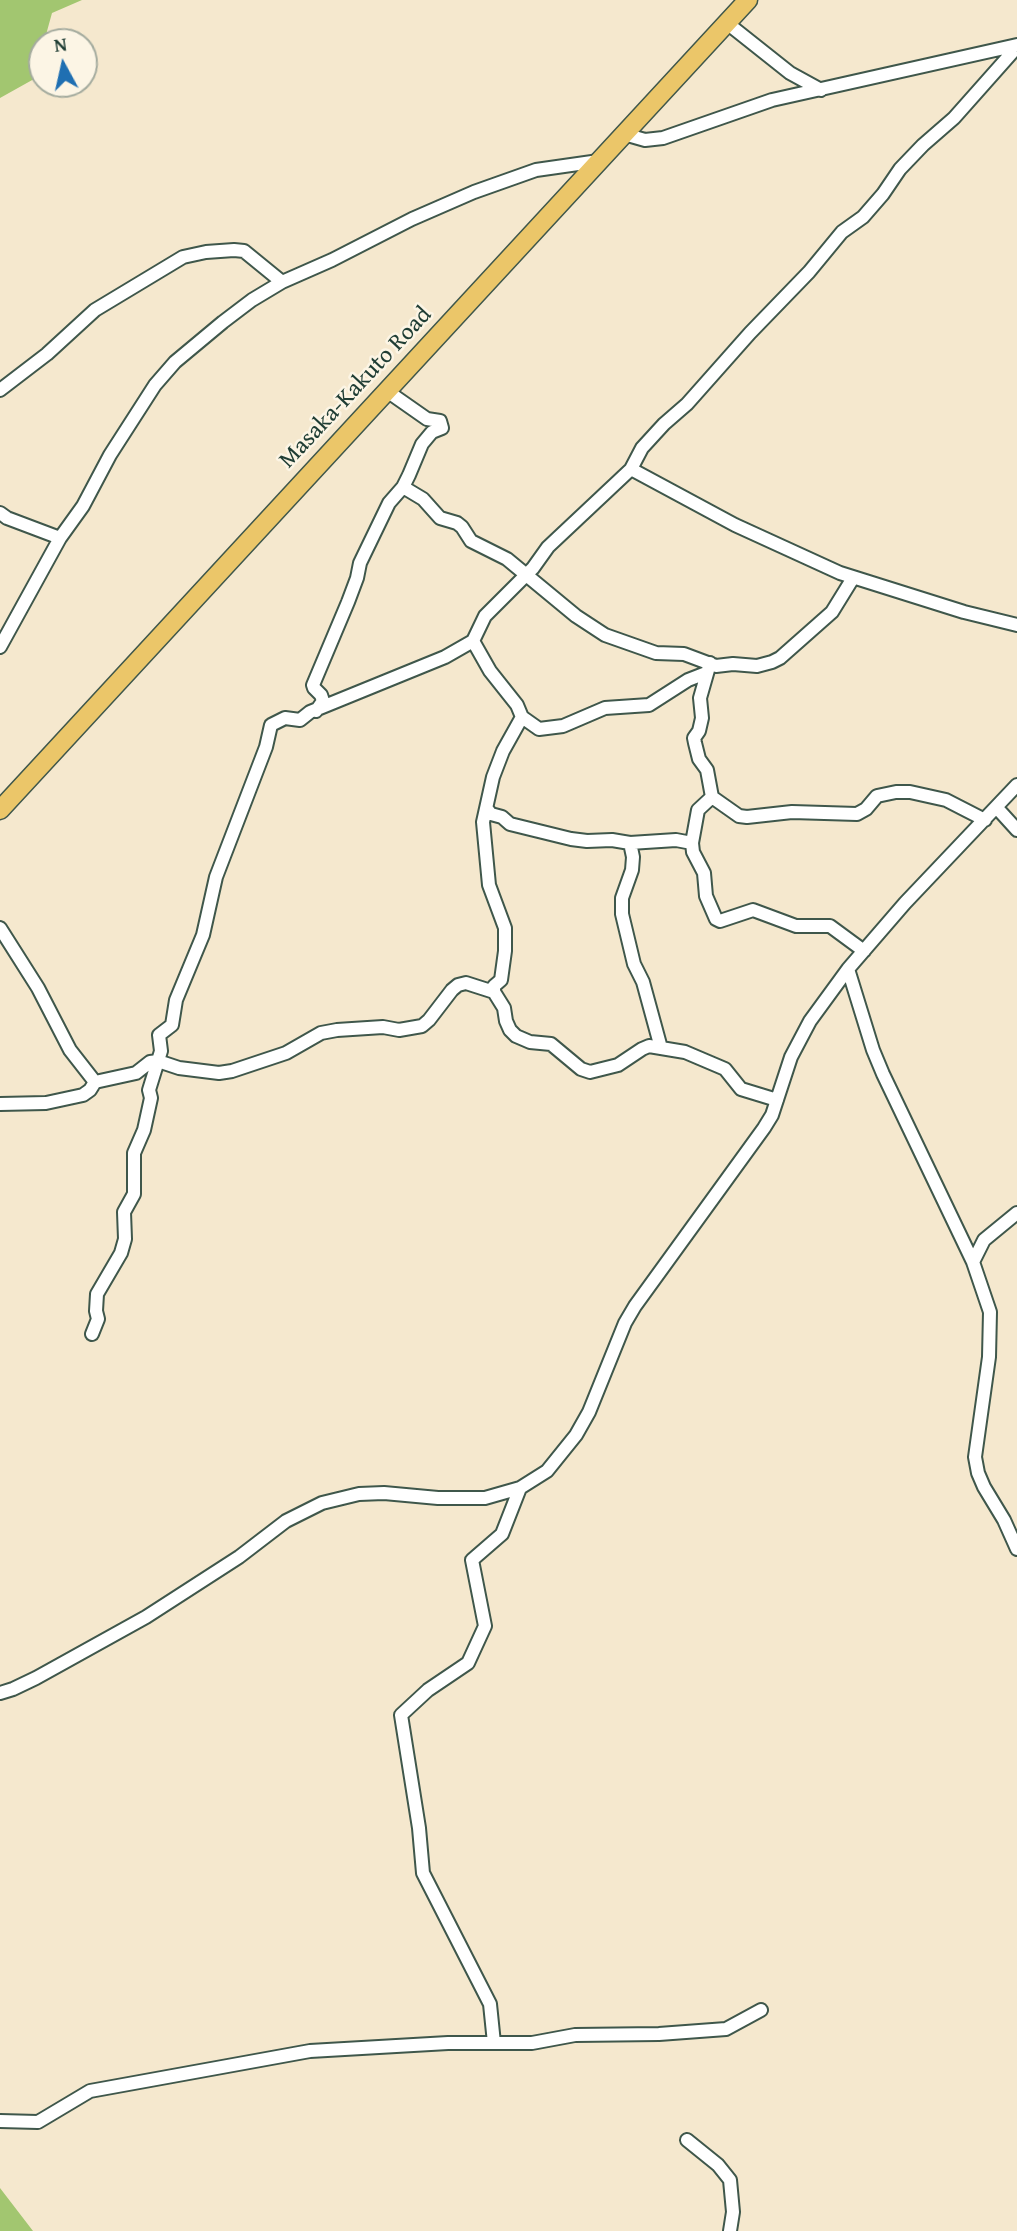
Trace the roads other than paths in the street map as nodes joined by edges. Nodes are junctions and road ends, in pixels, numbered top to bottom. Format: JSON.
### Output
{"nodes":[{"id":1,"x":748,"y":0,"type":"edge"},
{"id":2,"x":727,"y":23,"type":"junction"},
{"id":3,"x":1017,"y":46,"type":"edge"},
{"id":4,"x":821,"y":90,"type":"junction"},
{"id":5,"x":624,"y":134,"type":"junction"},
{"id":6,"x":600,"y":161,"type":"junction"},
{"id":7,"x":282,"y":282,"type":"junction"},
{"id":8,"x":0,"y":390,"type":"edge"},
{"id":9,"x":387,"y":391,"type":"junction"},
{"id":10,"x":631,"y":469,"type":"junction"},
{"id":11,"x":403,"y":487,"type":"junction"},
{"id":12,"x":0,"y":513,"type":"edge"},
{"id":13,"x":60,"y":538,"type":"junction"},
{"id":14,"x":526,"y":575,"type":"junction"},
{"id":15,"x":853,"y":578,"type":"junction"},
{"id":16,"x":1017,"y":625,"type":"edge"},
{"id":17,"x":472,"y":641,"type":"junction"},
{"id":18,"x":0,"y":647,"type":"edge"},
{"id":19,"x":708,"y":668,"type":"junction"},
{"id":20,"x":316,"y":710,"type":"junction"},
{"id":21,"x":522,"y":717,"type":"junction"},
{"id":22,"x":1017,"y":785,"type":"edge"},
{"id":23,"x":712,"y":797,"type":"junction"},
{"id":24,"x":996,"y":808,"type":"junction"},
{"id":25,"x":0,"y":810,"type":"edge"},
{"id":26,"x":487,"y":810,"type":"junction"},
{"id":27,"x":985,"y":820,"type":"junction"},
{"id":28,"x":1017,"y":830,"type":"edge"},
{"id":29,"x":630,"y":843,"type":"junction"},
{"id":30,"x":692,"y":843,"type":"junction"},
{"id":31,"x":0,"y":928,"type":"edge"},
{"id":32,"x":864,"y":951,"type":"junction"},
{"id":33,"x":848,"y":969,"type":"junction"},
{"id":34,"x":494,"y":992,"type":"junction"},
{"id":35,"x":661,"y":1048,"type":"junction"},
{"id":36,"x":158,"y":1061,"type":"junction"},
{"id":37,"x":95,"y":1082,"type":"junction"},
{"id":38,"x":776,"y":1100,"type":"junction"},
{"id":39,"x":0,"y":1104,"type":"edge"},
{"id":40,"x":1017,"y":1213,"type":"edge"},
{"id":41,"x":973,"y":1262,"type":"junction"},
{"id":42,"x":92,"y":1334,"type":"dead end"},
{"id":43,"x":520,"y":1488,"type":"junction"},
{"id":44,"x":1017,"y":1549,"type":"edge"},
{"id":45,"x":0,"y":1693,"type":"edge"},
{"id":46,"x":761,"y":2010,"type":"dead end"},
{"id":47,"x":494,"y":2043,"type":"junction"},
{"id":48,"x":0,"y":2122,"type":"edge"},
{"id":49,"x":687,"y":2140,"type":"dead end"},
{"id":50,"x":730,"y":2231,"type":"edge"}],
"edges":[{"from":1,"to":2,"type":"highway","name":"Masaka-Kakuto Road"},
{"from":2,"to":4,"type":"street"},
{"from":2,"to":5,"type":"highway","name":"Masaka-Kakuto Road"},
{"from":3,"to":4,"type":"street"},
{"from":3,"to":10,"type":"street"},
{"from":4,"to":5,"type":"street"},
{"from":5,"to":6,"type":"highway","name":"Masaka-Kakuto Road"},
{"from":6,"to":7,"type":"street"},
{"from":6,"to":9,"type":"highway","name":"Masaka-Kakuto Road"},
{"from":7,"to":8,"type":"street"},
{"from":7,"to":13,"type":"street"},
{"from":9,"to":11,"type":"street"},
{"from":9,"to":25,"type":"highway","name":"Masaka-Kakuto Road"},
{"from":10,"to":14,"type":"street"},
{"from":10,"to":15,"type":"street"},
{"from":11,"to":14,"type":"street"},
{"from":11,"to":20,"type":"street"},
{"from":12,"to":13,"type":"street"},
{"from":13,"to":18,"type":"street"},
{"from":14,"to":17,"type":"street"},
{"from":14,"to":19,"type":"street"},
{"from":15,"to":16,"type":"street"},
{"from":15,"to":19,"type":"street"},
{"from":17,"to":20,"type":"street"},
{"from":17,"to":21,"type":"street"},
{"from":19,"to":21,"type":"street"},
{"from":19,"to":23,"type":"street"},
{"from":20,"to":36,"type":"street"},
{"from":21,"to":26,"type":"street"},
{"from":22,"to":24,"type":"street"},
{"from":23,"to":27,"type":"street"},
{"from":23,"to":30,"type":"street"},
{"from":24,"to":27,"type":"street"},
{"from":24,"to":28,"type":"street"},
{"from":26,"to":29,"type":"street"},
{"from":26,"to":34,"type":"street"},
{"from":27,"to":32,"type":"street"},
{"from":29,"to":30,"type":"street"},
{"from":29,"to":35,"type":"street"},
{"from":30,"to":32,"type":"street"},
{"from":31,"to":37,"type":"street"},
{"from":32,"to":33,"type":"street"},
{"from":33,"to":38,"type":"street"},
{"from":33,"to":41,"type":"street"},
{"from":34,"to":35,"type":"street"},
{"from":34,"to":36,"type":"street"},
{"from":35,"to":38,"type":"street"},
{"from":36,"to":37,"type":"street"},
{"from":36,"to":42,"type":"street"},
{"from":37,"to":39,"type":"street"},
{"from":38,"to":43,"type":"street"},
{"from":40,"to":41,"type":"street"},
{"from":41,"to":44,"type":"street"},
{"from":43,"to":45,"type":"street"},
{"from":43,"to":47,"type":"street"},
{"from":46,"to":47,"type":"street"},
{"from":47,"to":48,"type":"street"},
{"from":49,"to":50,"type":"street"}]}
